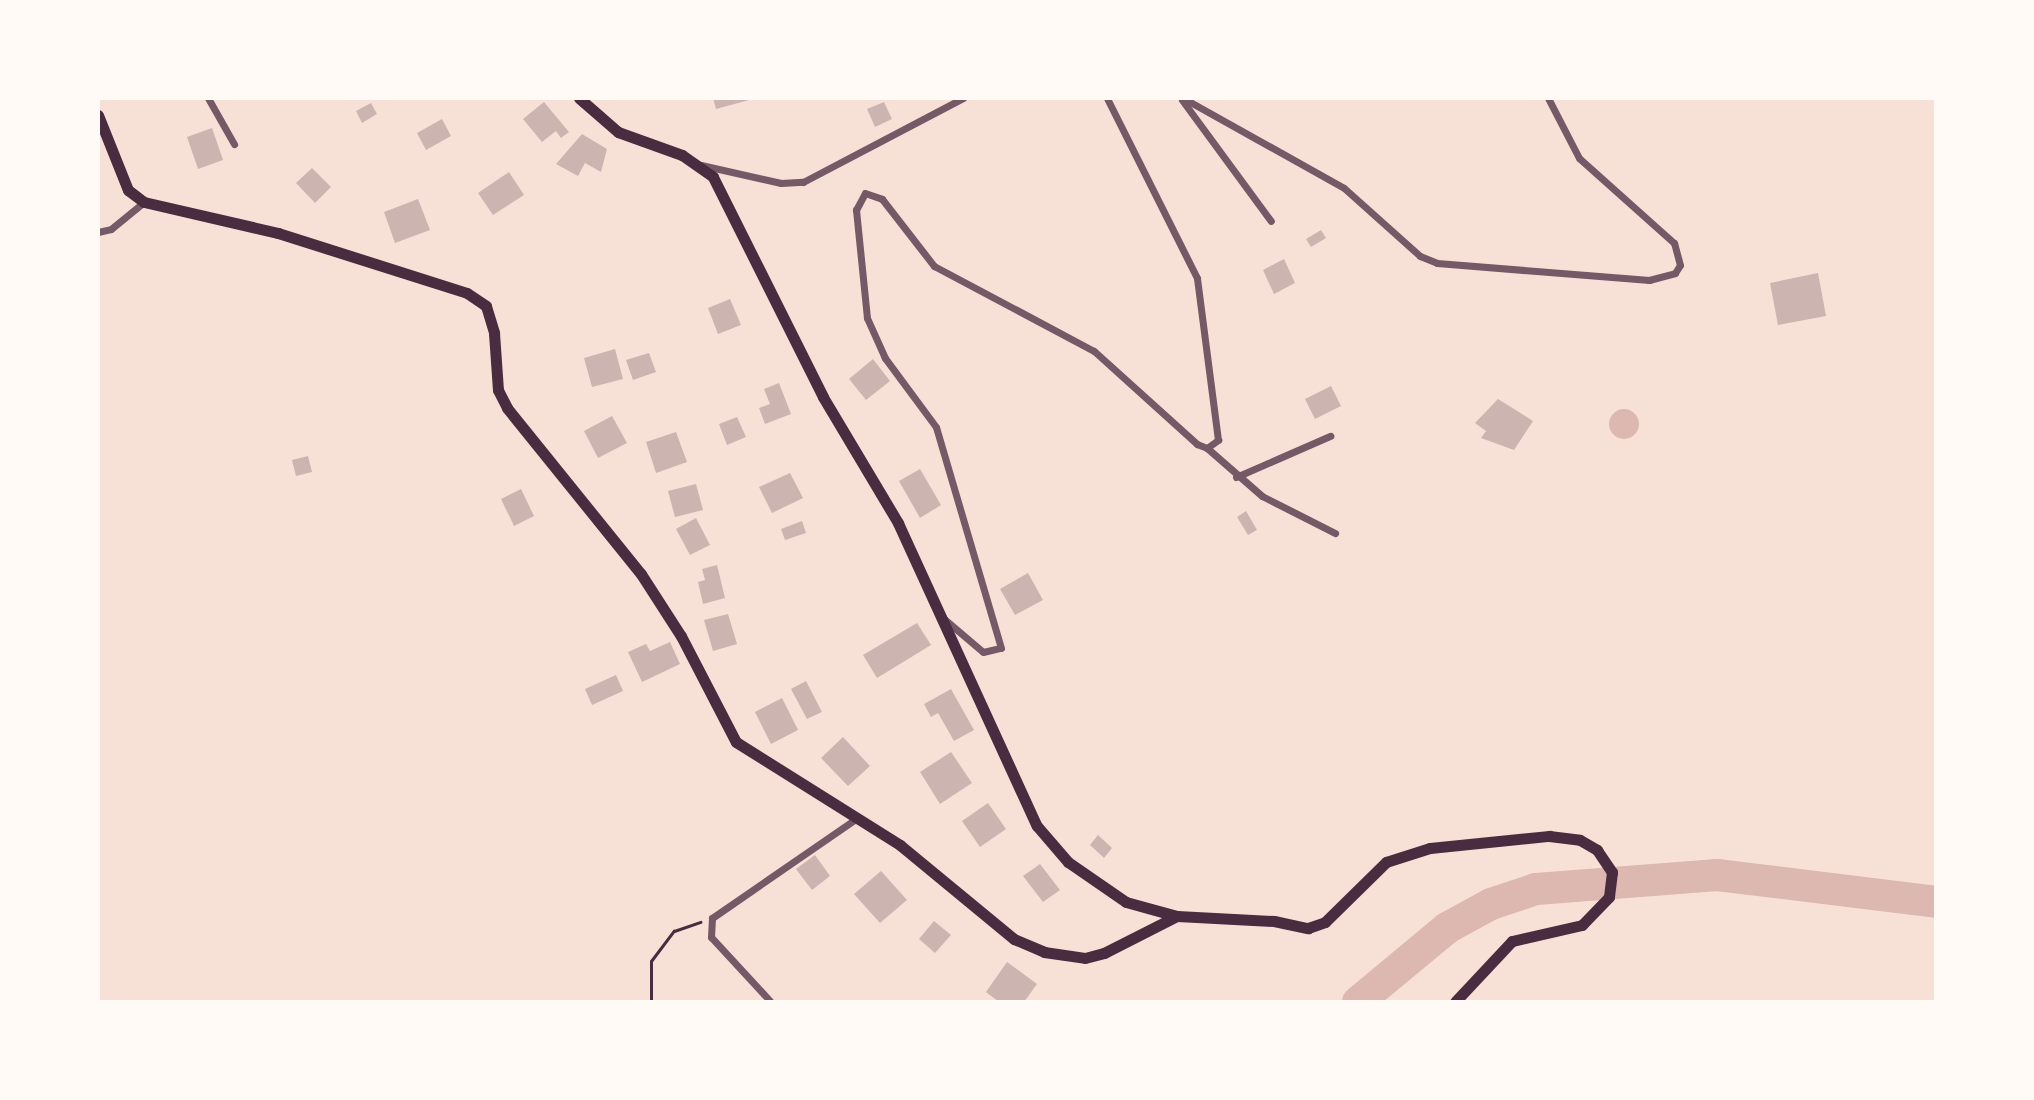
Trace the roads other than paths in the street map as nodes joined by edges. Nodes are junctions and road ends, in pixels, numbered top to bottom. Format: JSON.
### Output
{"nodes":[{"id":1,"x":208,"y":98,"type":"edge"},
{"id":2,"x":579,"y":98,"type":"edge"},
{"id":3,"x":963,"y":98,"type":"edge"},
{"id":4,"x":1107,"y":98,"type":"edge"},
{"id":5,"x":1182,"y":98,"type":"edge"},
{"id":6,"x":1548,"y":98,"type":"edge"},
{"id":7,"x":98,"y":115,"type":"edge"},
{"id":8,"x":234,"y":144,"type":"dead end"},
{"id":9,"x":701,"y":165,"type":"junction"},
{"id":10,"x":144,"y":202,"type":"junction"},
{"id":11,"x":1271,"y":221,"type":"dead end"},
{"id":12,"x":98,"y":232,"type":"edge"},
{"id":13,"x":1330,"y":436,"type":"dead end"},
{"id":14,"x":1207,"y":448,"type":"junction"},
{"id":15,"x":1236,"y":477,"type":"junction"},
{"id":16,"x":1335,"y":533,"type":"dead end"},
{"id":17,"x":939,"y":614,"type":"junction"},
{"id":18,"x":857,"y":818,"type":"junction"},
{"id":19,"x":1177,"y":916,"type":"junction"},
{"id":20,"x":771,"y":1002,"type":"edge"},
{"id":21,"x":1455,"y":1002,"type":"edge"}],
"edges":[{"from":1,"to":8,"type":"street"},
{"from":2,"to":9,"type":"main road"},
{"from":3,"to":9,"type":"street"},
{"from":4,"to":14,"type":"street"},
{"from":5,"to":6,"type":"street"},
{"from":5,"to":11,"type":"street"},
{"from":7,"to":10,"type":"main road"},
{"from":9,"to":17,"type":"main road"},
{"from":10,"to":12,"type":"street"},
{"from":10,"to":18,"type":"main road"},
{"from":13,"to":15,"type":"street"},
{"from":14,"to":15,"type":"street"},
{"from":14,"to":17,"type":"street"},
{"from":15,"to":16,"type":"street"},
{"from":17,"to":19,"type":"main road"},
{"from":18,"to":19,"type":"main road"},
{"from":18,"to":20,"type":"street"},
{"from":19,"to":21,"type":"main road"}]}
